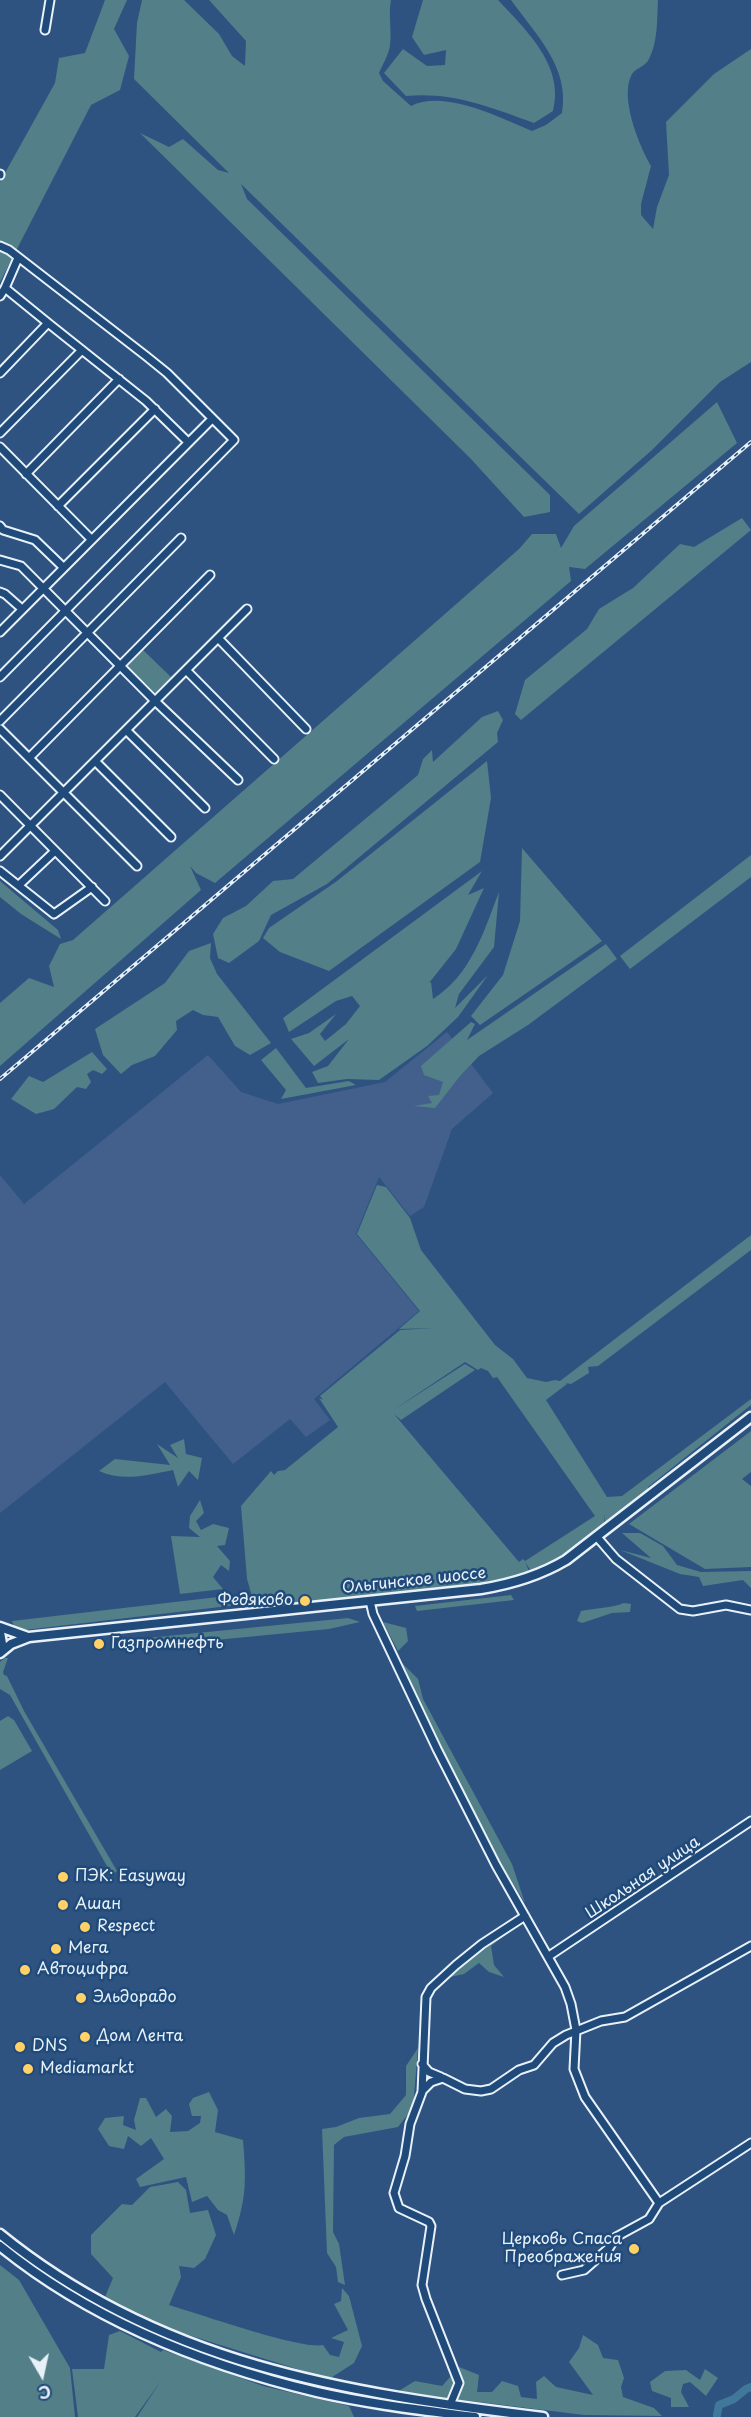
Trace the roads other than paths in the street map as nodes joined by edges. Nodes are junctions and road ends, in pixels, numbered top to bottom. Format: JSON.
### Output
{"nodes":[{"id":1,"x":50,"y":0,"type":"edge"},
{"id":2,"x":45,"y":30,"type":"dead end"},
{"id":3,"x":0,"y":246,"type":"edge"},
{"id":4,"x":18,"y":258,"type":"junction"},
{"id":5,"x":4,"y":288,"type":"junction"},
{"id":6,"x":0,"y":296,"type":"edge"},
{"id":7,"x":48,"y":323,"type":"junction"},
{"id":8,"x":82,"y":350,"type":"junction"},
{"id":9,"x":0,"y":374,"type":"edge"},
{"id":10,"x":119,"y":379,"type":"junction"},
{"id":11,"x":155,"y":410,"type":"junction"},
{"id":12,"x":212,"y":419,"type":"junction"},
{"id":13,"x":0,"y":433,"type":"edge"},
{"id":14,"x":188,"y":442,"type":"junction"},
{"id":15,"x":0,"y":447,"type":"edge"},
{"id":16,"x":26,"y":474,"type":"junction"},
{"id":17,"x":58,"y":506,"type":"junction"},
{"id":18,"x":0,"y":526,"type":"edge"},
{"id":19,"x":181,"y":538,"type":"dead end"},
{"id":20,"x":91,"y":539,"type":"junction"},
{"id":21,"x":0,"y":560,"type":"edge"},
{"id":22,"x":63,"y":567,"type":"junction"},
{"id":23,"x":210,"y":575,"type":"dead end"},
{"id":24,"x":44,"y":587,"type":"junction"},
{"id":25,"x":0,"y":592,"type":"edge"},
{"id":26,"x":22,"y":609,"type":"junction"},
{"id":27,"x":66,"y":609,"type":"junction"},
{"id":28,"x":247,"y":609,"type":"dead end"},
{"id":29,"x":0,"y":632,"type":"edge"},
{"id":30,"x":88,"y":633,"type":"junction"},
{"id":31,"x":218,"y":638,"type":"junction"},
{"id":32,"x":121,"y":667,"type":"junction"},
{"id":33,"x":186,"y":670,"type":"junction"},
{"id":34,"x":0,"y":677,"type":"edge"},
{"id":35,"x":155,"y":701,"type":"junction"},
{"id":36,"x":0,"y":721,"type":"edge"},
{"id":37,"x":0,"y":729,"type":"edge"},
{"id":38,"x":306,"y":729,"type":"dead end"},
{"id":39,"x":126,"y":730,"type":"junction"},
{"id":40,"x":29,"y":758,"type":"junction"},
{"id":41,"x":274,"y":759,"type":"dead end"},
{"id":42,"x":95,"y":761,"type":"junction"},
{"id":43,"x":238,"y":780,"type":"dead end"},
{"id":44,"x":63,"y":792,"type":"junction"},
{"id":45,"x":0,"y":795,"type":"edge"},
{"id":46,"x":205,"y":808,"type":"dead end"},
{"id":47,"x":30,"y":826,"type":"junction"},
{"id":48,"x":171,"y":837,"type":"dead end"},
{"id":49,"x":55,"y":851,"type":"junction"},
{"id":50,"x":0,"y":856,"type":"edge"},
{"id":51,"x":136,"y":866,"type":"dead end"},
{"id":52,"x":0,"y":871,"type":"edge"},
{"id":53,"x":19,"y":885,"type":"junction"},
{"id":54,"x":92,"y":887,"type":"junction"},
{"id":55,"x":105,"y":901,"type":"dead end"},
{"id":56,"x":751,"y":1417,"type":"edge"},
{"id":57,"x":597,"y":1538,"type":"junction"},
{"id":58,"x":370,"y":1601,"type":"junction"},
{"id":59,"x":751,"y":1610,"type":"edge"},
{"id":60,"x":0,"y":1627,"type":"edge"},
{"id":61,"x":0,"y":1632,"type":"edge"},
{"id":62,"x":29,"y":1637,"type":"junction"},
{"id":63,"x":0,"y":1651,"type":"edge"},
{"id":64,"x":751,"y":1821,"type":"edge"},
{"id":65,"x":525,"y":1916,"type":"junction"},
{"id":66,"x":751,"y":1946,"type":"edge"},
{"id":67,"x":549,"y":1956,"type":"junction"},
{"id":68,"x":576,"y":2030,"type":"junction"},
{"id":69,"x":422,"y":2064,"type":"junction"},
{"id":70,"x":443,"y":2078,"type":"junction"},
{"id":71,"x":422,"y":2092,"type":"junction"},
{"id":72,"x":751,"y":2143,"type":"edge"},
{"id":73,"x":659,"y":2203,"type":"junction"},
{"id":74,"x":0,"y":2234,"type":"edge"},
{"id":75,"x":0,"y":2246,"type":"edge"},
{"id":76,"x":562,"y":2275,"type":"dead end"},
{"id":77,"x":450,"y":2405,"type":"junction"},
{"id":78,"x":475,"y":2417,"type":"edge"},
{"id":79,"x":543,"y":2417,"type":"edge"}],
"edges":[{"from":1,"to":2,"type":"street"},
{"from":3,"to":4,"type":"street"},
{"from":4,"to":5,"type":"street"},
{"from":4,"to":12,"type":"street"},
{"from":5,"to":6,"type":"street"},
{"from":5,"to":7,"type":"street"},
{"from":7,"to":8,"type":"street"},
{"from":7,"to":9,"type":"street"},
{"from":8,"to":10,"type":"street"},
{"from":8,"to":13,"type":"street"},
{"from":10,"to":11,"type":"street"},
{"from":10,"to":16,"type":"street"},
{"from":11,"to":14,"type":"street"},
{"from":11,"to":17,"type":"street"},
{"from":12,"to":14,"type":"street"},
{"from":12,"to":27,"type":"street"},
{"from":14,"to":20,"type":"street"},
{"from":15,"to":16,"type":"street"},
{"from":16,"to":17,"type":"street"},
{"from":17,"to":20,"type":"street"},
{"from":18,"to":22,"type":"street"},
{"from":19,"to":30,"type":"street"},
{"from":20,"to":22,"type":"street"},
{"from":21,"to":24,"type":"street"},
{"from":22,"to":24,"type":"street"},
{"from":23,"to":32,"type":"street"},
{"from":24,"to":26,"type":"street"},
{"from":24,"to":27,"type":"street"},
{"from":25,"to":26,"type":"street"},
{"from":26,"to":29,"type":"street"},
{"from":27,"to":30,"type":"street"},
{"from":27,"to":34,"type":"street"},
{"from":28,"to":31,"type":"street"},
{"from":30,"to":32,"type":"street"},
{"from":30,"to":36,"type":"street"},
{"from":31,"to":33,"type":"street"},
{"from":31,"to":38,"type":"street"},
{"from":32,"to":35,"type":"street"},
{"from":32,"to":40,"type":"street"},
{"from":33,"to":35,"type":"street"},
{"from":33,"to":41,"type":"street"},
{"from":35,"to":39,"type":"street"},
{"from":35,"to":43,"type":"street"},
{"from":37,"to":40,"type":"street"},
{"from":39,"to":42,"type":"street"},
{"from":39,"to":46,"type":"street"},
{"from":40,"to":44,"type":"street"},
{"from":42,"to":44,"type":"street"},
{"from":42,"to":48,"type":"street"},
{"from":44,"to":47,"type":"street"},
{"from":44,"to":51,"type":"street"},
{"from":45,"to":47,"type":"street"},
{"from":47,"to":49,"type":"street"},
{"from":47,"to":50,"type":"street"},
{"from":49,"to":53,"type":"street"},
{"from":49,"to":54,"type":"street"},
{"from":52,"to":53,"type":"street"},
{"from":53,"to":54,"type":"street"},
{"from":54,"to":55,"type":"street"},
{"from":56,"to":57,"type":"main road","name":"Ольгинское шоссе"},
{"from":57,"to":58,"type":"main road","name":"Ольгинское шоссе"},
{"from":57,"to":59,"type":"street"},
{"from":58,"to":62,"type":"main road","name":"Ольгинское шоссе"},
{"from":58,"to":65,"type":"street"},
{"from":60,"to":62,"type":"main road"},
{"from":61,"to":63,"type":"main road"},
{"from":62,"to":63,"type":"main road"},
{"from":64,"to":67,"type":"street","name":"Школьная улица"},
{"from":65,"to":67,"type":"street"},
{"from":65,"to":69,"type":"street"},
{"from":66,"to":68,"type":"street"},
{"from":67,"to":68,"type":"street"},
{"from":68,"to":70,"type":"street"},
{"from":68,"to":73,"type":"street"},
{"from":69,"to":70,"type":"street"},
{"from":69,"to":71,"type":"street"},
{"from":70,"to":71,"type":"street"},
{"from":71,"to":77,"type":"street"},
{"from":72,"to":73,"type":"street"},
{"from":73,"to":76,"type":"street"},
{"from":74,"to":77,"type":"main road"},
{"from":75,"to":78,"type":"main road"},
{"from":77,"to":79,"type":"main road"}]}
